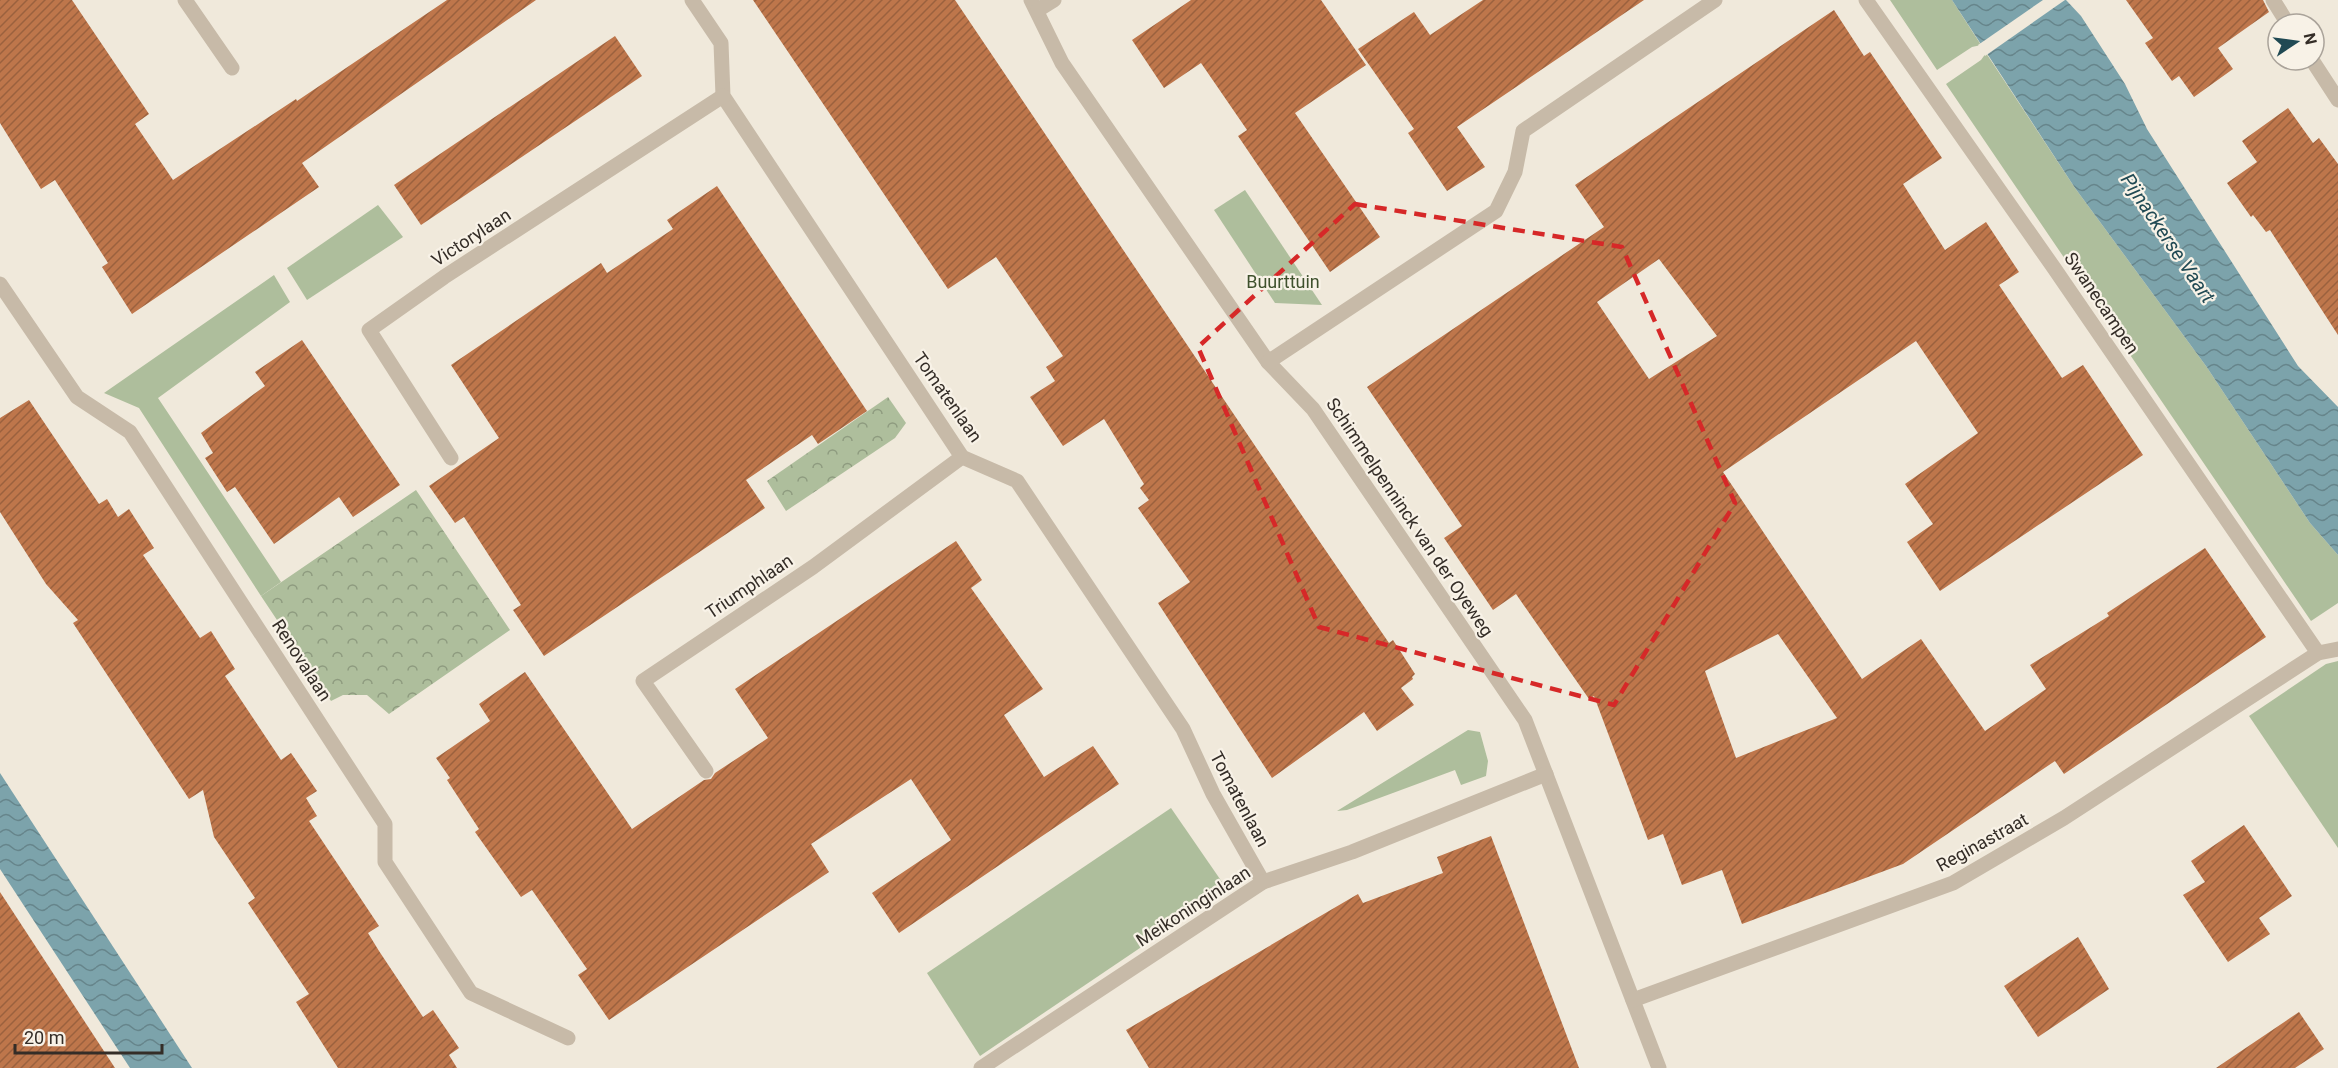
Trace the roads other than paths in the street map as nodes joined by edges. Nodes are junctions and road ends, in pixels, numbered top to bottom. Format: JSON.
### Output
{"nodes":[{"id":1,"x":185,"y":0,"type":"edge"},
{"id":2,"x":693,"y":0,"type":"edge"},
{"id":3,"x":1054,"y":0,"type":"edge"},
{"id":4,"x":1716,"y":0,"type":"edge"},
{"id":5,"x":1866,"y":0,"type":"edge"},
{"id":6,"x":1035,"y":5,"type":"edge"},
{"id":7,"x":232,"y":68,"type":"dead end"},
{"id":8,"x":2320,"y":72,"type":"edge"},
{"id":9,"x":723,"y":96,"type":"junction"},
{"id":10,"x":2338,"y":100,"type":"edge"},
{"id":11,"x":0,"y":284,"type":"edge"},
{"id":12,"x":1268,"y":363,"type":"junction"},
{"id":13,"x":962,"y":456,"type":"junction"},
{"id":14,"x":451,"y":458,"type":"dead end"},
{"id":15,"x":2338,"y":649,"type":"edge"},
{"id":16,"x":2318,"y":653,"type":"junction"},
{"id":17,"x":706,"y":771,"type":"dead end"},
{"id":18,"x":1546,"y":774,"type":"junction"},
{"id":19,"x":1263,"y":882,"type":"junction"},
{"id":20,"x":1633,"y":1000,"type":"junction"},
{"id":21,"x":568,"y":1038,"type":"dead end"},
{"id":22,"x":981,"y":1068,"type":"edge"},
{"id":23,"x":1659,"y":1068,"type":"edge"}],
"edges":[{"from":1,"to":7,"type":"street"},
{"from":2,"to":9,"type":"street"},
{"from":3,"to":6,"type":"street"},
{"from":4,"to":12,"type":"street"},
{"from":5,"to":16,"type":"street","name":"Swanecampen"},
{"from":6,"to":12,"type":"street","name":"Schimmelpenninck van der Oyeweg"},
{"from":8,"to":10,"type":"street"},
{"from":9,"to":13,"type":"street","name":"Tomatenlaan"},
{"from":9,"to":14,"type":"street","name":"Victorylaan"},
{"from":11,"to":21,"type":"street","name":"Renovalaan"},
{"from":12,"to":18,"type":"street","name":"Schimmelpenninck van der Oyeweg"},
{"from":13,"to":17,"type":"street","name":"Triumphlaan"},
{"from":13,"to":19,"type":"street","name":"Tomatenlaan"},
{"from":15,"to":16,"type":"street","name":"Reginastraat"},
{"from":16,"to":20,"type":"street","name":"Reginastraat"},
{"from":18,"to":19,"type":"street","name":"Meikoninginlaan"},
{"from":18,"to":20,"type":"street","name":"Schimmelpenninck van der Oyeweg"},
{"from":19,"to":22,"type":"street","name":"Meikoninginlaan"},
{"from":20,"to":23,"type":"street","name":"Schimmelpenninck van der Oyeweg"}]}
